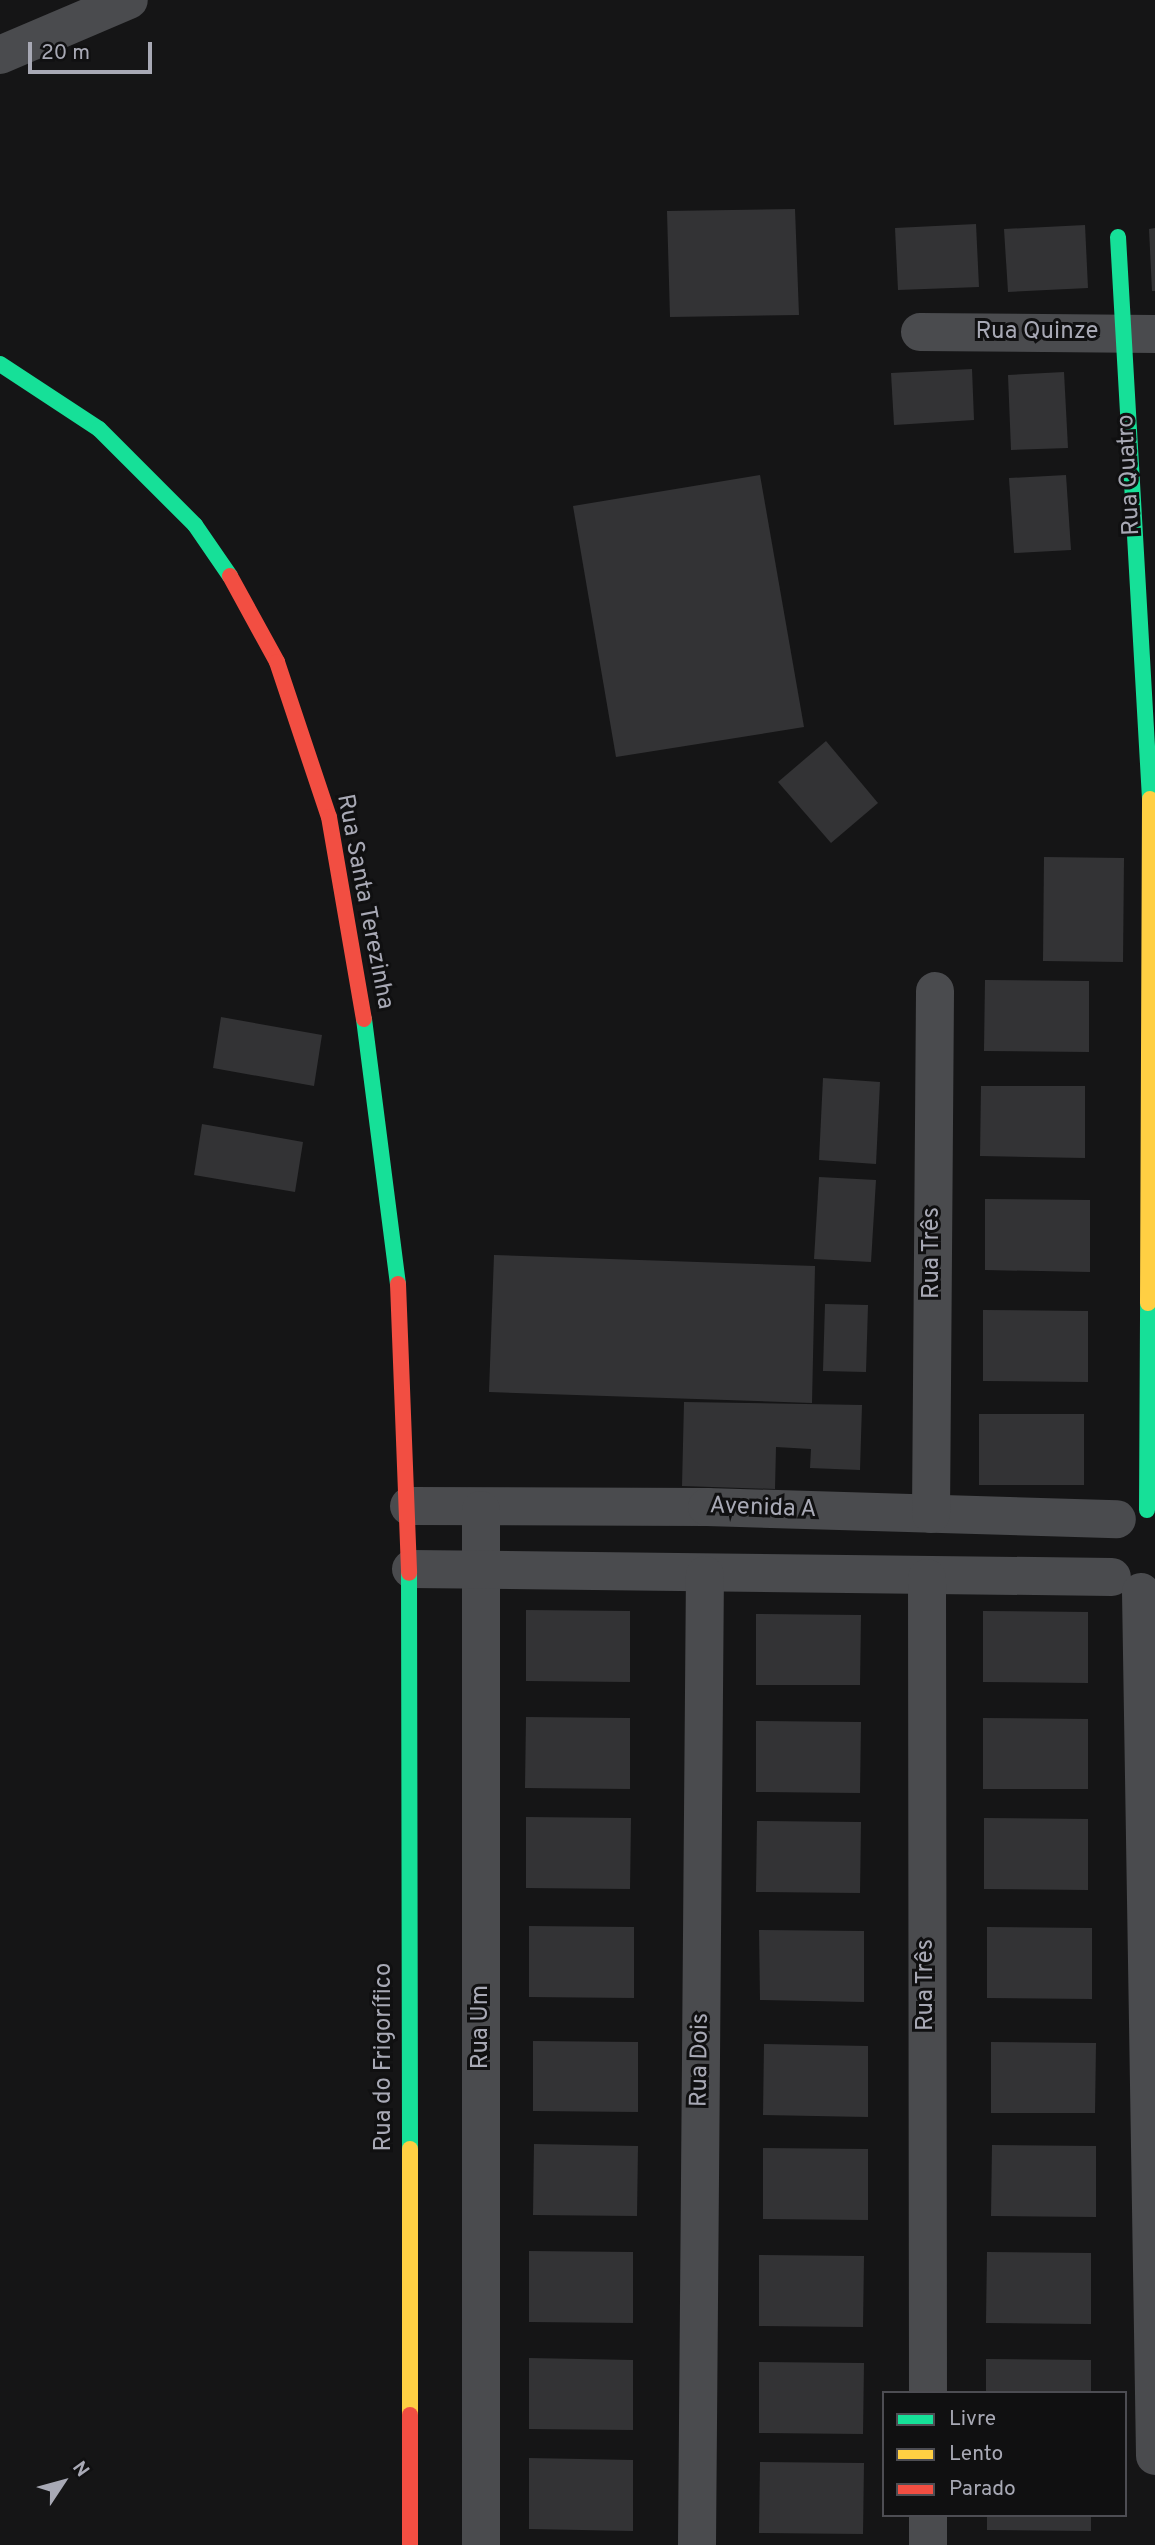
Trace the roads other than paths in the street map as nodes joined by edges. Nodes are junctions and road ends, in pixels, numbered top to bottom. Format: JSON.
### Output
{"nodes":[{"id":1,"x":130,"y":0,"type":"edge"},
{"id":2,"x":0,"y":55,"type":"edge"},
{"id":3,"x":1118,"y":237,"type":"dead end"},
{"id":4,"x":920,"y":332,"type":"dead end"},
{"id":5,"x":1139,"y":333,"type":"edge"},
{"id":6,"x":0,"y":364,"type":"edge"},
{"id":7,"x":1145,"y":582,"type":"edge"},
{"id":8,"x":1152,"y":800,"type":"edge"},
{"id":9,"x":935,"y":991,"type":"dead end"},
{"id":10,"x":1150,"y":1031,"type":"edge"},
{"id":11,"x":1152,"y":1261,"type":"edge"},
{"id":12,"x":409,"y":1506,"type":"junction"},
{"id":13,"x":481,"y":1510,"type":"junction"},
{"id":14,"x":931,"y":1514,"type":"junction"},
{"id":15,"x":1140,"y":1514,"type":"edge"},
{"id":16,"x":411,"y":1569,"type":"junction"},
{"id":17,"x":482,"y":1571,"type":"junction"},
{"id":18,"x":705,"y":1576,"type":"junction"},
{"id":19,"x":927,"y":1578,"type":"junction"},
{"id":20,"x":1136,"y":1586,"type":"edge"},
{"id":21,"x":928,"y":2391,"type":"edge"},
{"id":22,"x":1155,"y":2456,"type":"edge"},
{"id":23,"x":928,"y":2517,"type":"edge"},
{"id":24,"x":410,"y":2545,"type":"edge"},
{"id":25,"x":481,"y":2545,"type":"edge"},
{"id":26,"x":696,"y":2545,"type":"edge"},
{"id":27,"x":928,"y":2545,"type":"edge"}],
"edges":[{"from":1,"to":2,"type":"street"},
{"from":3,"to":5,"type":"street","name":"Rua Quatro"},
{"from":4,"to":5,"type":"street","name":"Rua Quinze"},
{"from":5,"to":7,"type":"street","name":"Rua Quatro"},
{"from":6,"to":12,"type":"street","name":"Rua Santa Terezinha"},
{"from":7,"to":8,"type":"street","name":"Rua Quatro"},
{"from":8,"to":10,"type":"street","name":"Rua Quatro"},
{"from":9,"to":14,"type":"street","name":"Rua Três"},
{"from":10,"to":11,"type":"street","name":"Rua Quatro"},
{"from":11,"to":15,"type":"street","name":"Rua Quatro"},
{"from":12,"to":13,"type":"street","name":"Avenida A"},
{"from":12,"to":16,"type":"street","name":"Rua Santa Terezinha"},
{"from":13,"to":14,"type":"street","name":"Avenida A"},
{"from":13,"to":17,"type":"street","name":"Rua Um"},
{"from":14,"to":15,"type":"street","name":"Avenida A"},
{"from":15,"to":20,"type":"street"},
{"from":16,"to":17,"type":"street"},
{"from":16,"to":24,"type":"street","name":"Rua do Frigorífico"},
{"from":17,"to":18,"type":"street"},
{"from":17,"to":25,"type":"street","name":"Rua Um"},
{"from":18,"to":19,"type":"street"},
{"from":18,"to":26,"type":"street","name":"Rua Dois"},
{"from":19,"to":20,"type":"street"},
{"from":19,"to":21,"type":"street","name":"Rua Três"},
{"from":20,"to":22,"type":"street"},
{"from":23,"to":27,"type":"street"}]}
